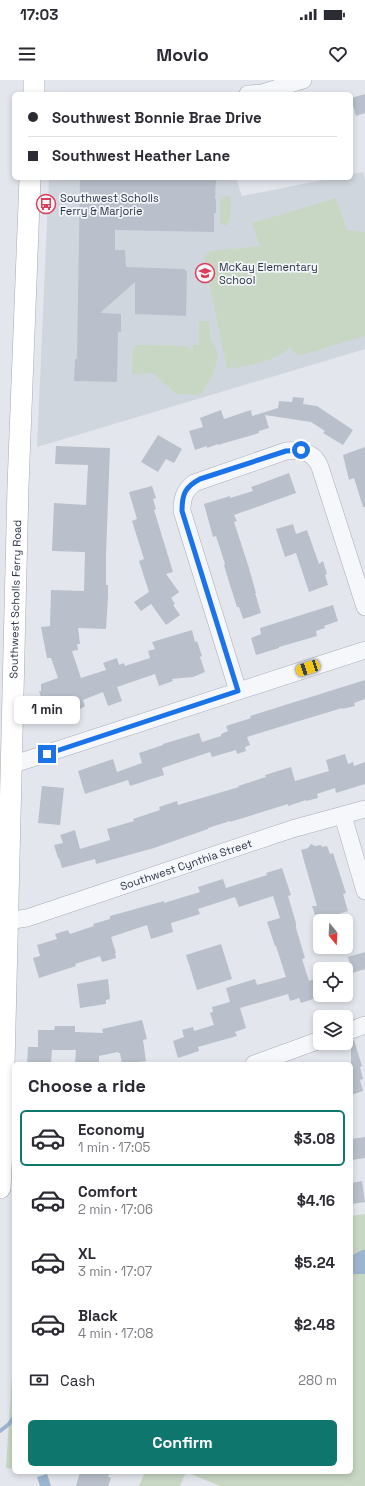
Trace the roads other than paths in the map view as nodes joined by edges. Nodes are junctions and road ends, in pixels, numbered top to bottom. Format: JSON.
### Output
{"nodes":[{"id":1,"x":34,"y":80,"type":"edge"},
{"id":2,"x":303,"y":80,"type":"edge"},
{"id":3,"x":34,"y":92,"type":"edge"},
{"id":4,"x":262,"y":92,"type":"edge"},
{"id":5,"x":30,"y":180,"type":"edge"},
{"id":6,"x":365,"y":607,"type":"edge"},
{"id":7,"x":365,"y":650,"type":"edge"},
{"id":8,"x":238,"y":691,"type":"junction"},
{"id":9,"x":11,"y":765,"type":"junction"},
{"id":10,"x":365,"y":809,"type":"edge"},
{"id":11,"x":342,"y":816,"type":"junction"},
{"id":12,"x":365,"y":891,"type":"edge"},
{"id":13,"x":7,"y":921,"type":"junction"},
{"id":14,"x":365,"y":1025,"type":"edge"},
{"id":15,"x":353,"y":1029,"type":"edge"},
{"id":16,"x":313,"y":1043,"type":"edge"},
{"id":17,"x":275,"y":1060,"type":"edge"},
{"id":18,"x":264,"y":1062,"type":"edge"},
{"id":19,"x":5,"y":1147,"type":"edge"},
{"id":20,"x":0,"y":1188,"type":"edge"}],
"edges":[{"from":1,"to":3,"type":"main road"},
{"from":2,"to":4,"type":"street"},
{"from":5,"to":9,"type":"main road","name":"Southwest Scholls Ferry Road"},
{"from":6,"to":8,"type":"street"},
{"from":7,"to":8,"type":"street"},
{"from":8,"to":9,"type":"street"},
{"from":9,"to":13,"type":"main road","name":"Southwest Scholls Ferry Road"},
{"from":10,"to":11,"type":"street","name":"Southwest Cynthia Street"},
{"from":11,"to":12,"type":"street"},
{"from":11,"to":13,"type":"street","name":"Southwest Cynthia Street"},
{"from":13,"to":19,"type":"main road","name":"Southwest Scholls Ferry Road"},
{"from":14,"to":15,"type":"street"},
{"from":16,"to":17,"type":"street"},
{"from":17,"to":18,"type":"street"},
{"from":19,"to":20,"type":"main road","name":"Southwest Scholls Ferry Road"}]}
